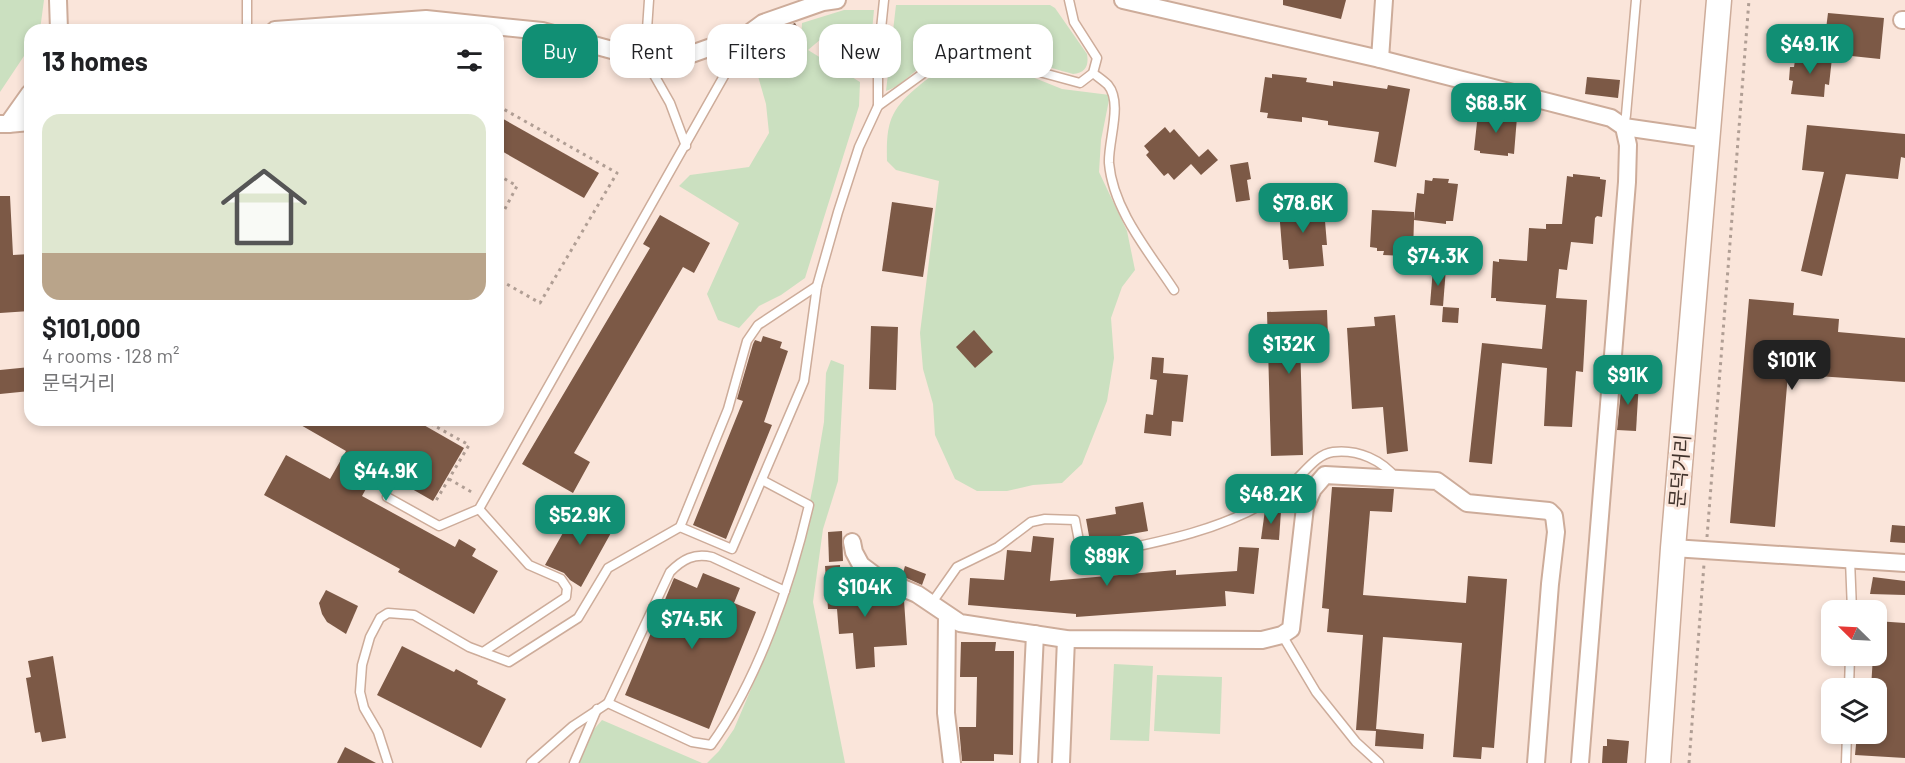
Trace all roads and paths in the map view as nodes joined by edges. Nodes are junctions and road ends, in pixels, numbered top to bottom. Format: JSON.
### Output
{"nodes":[{"id":1,"x":58,"y":0,"type":"edge"},
{"id":2,"x":247,"y":0,"type":"edge"},
{"id":3,"x":649,"y":0,"type":"edge"},
{"id":4,"x":837,"y":0,"type":"edge"},
{"id":5,"x":884,"y":0,"type":"edge"},
{"id":6,"x":1069,"y":0,"type":"edge"},
{"id":7,"x":1123,"y":0,"type":"edge"},
{"id":8,"x":1384,"y":0,"type":"edge"},
{"id":9,"x":1636,"y":0,"type":"edge"},
{"id":10,"x":1719,"y":0,"type":"edge"},
{"id":11,"x":1749,"y":0,"type":"edge"},
{"id":12,"x":59,"y":24,"type":"edge"},
{"id":13,"x":247,"y":24,"type":"edge"},
{"id":14,"x":357,"y":24,"type":"edge"},
{"id":15,"x":474,"y":24,"type":"edge"},
{"id":16,"x":647,"y":24,"type":"edge"},
{"id":17,"x":762,"y":24,"type":"edge"},
{"id":18,"x":504,"y":27,"type":"edge"},
{"id":19,"x":610,"y":50,"type":"edge"},
{"id":20,"x":1380,"y":59,"type":"junction"},
{"id":21,"x":1094,"y":74,"type":"junction"},
{"id":22,"x":655,"y":78,"type":"edge"},
{"id":23,"x":724,"y":78,"type":"edge"},
{"id":24,"x":24,"y":100,"type":"edge"},
{"id":25,"x":878,"y":106,"type":"junction"},
{"id":26,"x":504,"y":109,"type":"edge"},
{"id":27,"x":24,"y":122,"type":"edge"},
{"id":28,"x":4,"y":124,"type":"edge"},
{"id":29,"x":1624,"y":127,"type":"junction"},
{"id":30,"x":1707,"y":139,"type":"junction"},
{"id":31,"x":686,"y":146,"type":"junction"},
{"id":32,"x":504,"y":178,"type":"edge"},
{"id":33,"x":504,"y":211,"type":"edge"},
{"id":34,"x":504,"y":282,"type":"edge"},
{"id":35,"x":817,"y":286,"type":"junction"},
{"id":36,"x":1174,"y":290,"type":"dead end"},
{"id":37,"x":436,"y":426,"type":"edge"},
{"id":38,"x":449,"y":479,"type":"junction"},
{"id":39,"x":1398,"y":479,"type":"junction"},
{"id":40,"x":762,"y":480,"type":"junction"},
{"id":41,"x":387,"y":497,"type":"dead end"},
{"id":42,"x":484,"y":500,"type":"junction"},
{"id":43,"x":434,"y":504,"type":"dead end"},
{"id":44,"x":479,"y":509,"type":"junction"},
{"id":45,"x":680,"y":527,"type":"junction"},
{"id":46,"x":852,"y":542,"type":"dead end"},
{"id":47,"x":1673,"y":548,"type":"junction"},
{"id":48,"x":1706,"y":550,"type":"junction"},
{"id":49,"x":1850,"y":560,"type":"junction"},
{"id":50,"x":1905,"y":563,"type":"edge"},
{"id":51,"x":784,"y":591,"type":"junction"},
{"id":52,"x":1852,"y":600,"type":"edge"},
{"id":53,"x":931,"y":604,"type":"junction"},
{"id":54,"x":947,"y":615,"type":"junction"},
{"id":55,"x":1035,"y":634,"type":"junction"},
{"id":56,"x":1282,"y":635,"type":"junction"},
{"id":57,"x":1066,"y":639,"type":"junction"},
{"id":58,"x":483,"y":652,"type":"junction"},
{"id":59,"x":608,"y":703,"type":"junction"},
{"id":60,"x":598,"y":708,"type":"junction"},
{"id":61,"x":1847,"y":744,"type":"edge"},
{"id":62,"x":388,"y":763,"type":"edge"},
{"id":63,"x":531,"y":763,"type":"edge"},
{"id":64,"x":574,"y":763,"type":"edge"},
{"id":65,"x":952,"y":763,"type":"edge"},
{"id":66,"x":1029,"y":763,"type":"edge"},
{"id":67,"x":1061,"y":763,"type":"edge"},
{"id":68,"x":1379,"y":763,"type":"edge"},
{"id":69,"x":1536,"y":763,"type":"edge"},
{"id":70,"x":1580,"y":763,"type":"edge"},
{"id":71,"x":1658,"y":763,"type":"edge"},
{"id":72,"x":1689,"y":763,"type":"edge"},
{"id":73,"x":1846,"y":763,"type":"edge"}],
"edges":[{"from":1,"to":12,"type":"street"},
{"from":2,"to":13,"type":"lane"},
{"from":3,"to":16,"type":"lane"},
{"from":4,"to":17,"type":"street"},
{"from":5,"to":25,"type":"lane"},
{"from":6,"to":21,"type":"lane"},
{"from":7,"to":20,"type":"street"},
{"from":8,"to":20,"type":"street"},
{"from":9,"to":29,"type":"lane"},
{"from":10,"to":30,"type":"main road","name":"문덕거리"},
{"from":11,"to":48,"type":"path"},
{"from":14,"to":15,"type":"street"},
{"from":18,"to":19,"type":"street"},
{"from":20,"to":29,"type":"street"},
{"from":21,"to":25,"type":"lane"},
{"from":21,"to":36,"type":"lane"},
{"from":22,"to":31,"type":"lane"},
{"from":23,"to":31,"type":"lane"},
{"from":24,"to":28,"type":"street"},
{"from":25,"to":35,"type":"lane"},
{"from":26,"to":34,"type":"path"},
{"from":27,"to":28,"type":"street"},
{"from":29,"to":30,"type":"street"},
{"from":29,"to":70,"type":"street"},
{"from":30,"to":47,"type":"main road","name":"문덕거리"},
{"from":31,"to":42,"type":"lane"},
{"from":32,"to":33,"type":"path"},
{"from":35,"to":40,"type":"lane"},
{"from":35,"to":45,"type":"lane"},
{"from":37,"to":38,"type":"path"},
{"from":38,"to":42,"type":"path"},
{"from":38,"to":43,"type":"path"},
{"from":39,"to":53,"type":"lane"},
{"from":39,"to":56,"type":"street"},
{"from":39,"to":69,"type":"street"},
{"from":40,"to":45,"type":"lane"},
{"from":40,"to":51,"type":"lane"},
{"from":41,"to":44,"type":"lane"},
{"from":42,"to":44,"type":"lane"},
{"from":44,"to":58,"type":"lane"},
{"from":45,"to":58,"type":"lane"},
{"from":46,"to":53,"type":"street"},
{"from":47,"to":48,"type":"street"},
{"from":47,"to":71,"type":"main road","name":"문덕거리"},
{"from":48,"to":49,"type":"street"},
{"from":48,"to":72,"type":"path"},
{"from":49,"to":50,"type":"street"},
{"from":49,"to":52,"type":"lane"},
{"from":51,"to":59,"type":"lane"},
{"from":51,"to":59,"type":"lane"},
{"from":53,"to":54,"type":"street"},
{"from":54,"to":55,"type":"street"},
{"from":54,"to":65,"type":"street"},
{"from":55,"to":57,"type":"street"},
{"from":55,"to":66,"type":"street"},
{"from":56,"to":57,"type":"street"},
{"from":56,"to":68,"type":"lane"},
{"from":57,"to":67,"type":"street"},
{"from":58,"to":62,"type":"lane"},
{"from":59,"to":60,"type":"lane"},
{"from":60,"to":63,"type":"lane"},
{"from":60,"to":64,"type":"lane"},
{"from":61,"to":73,"type":"lane"}]}
